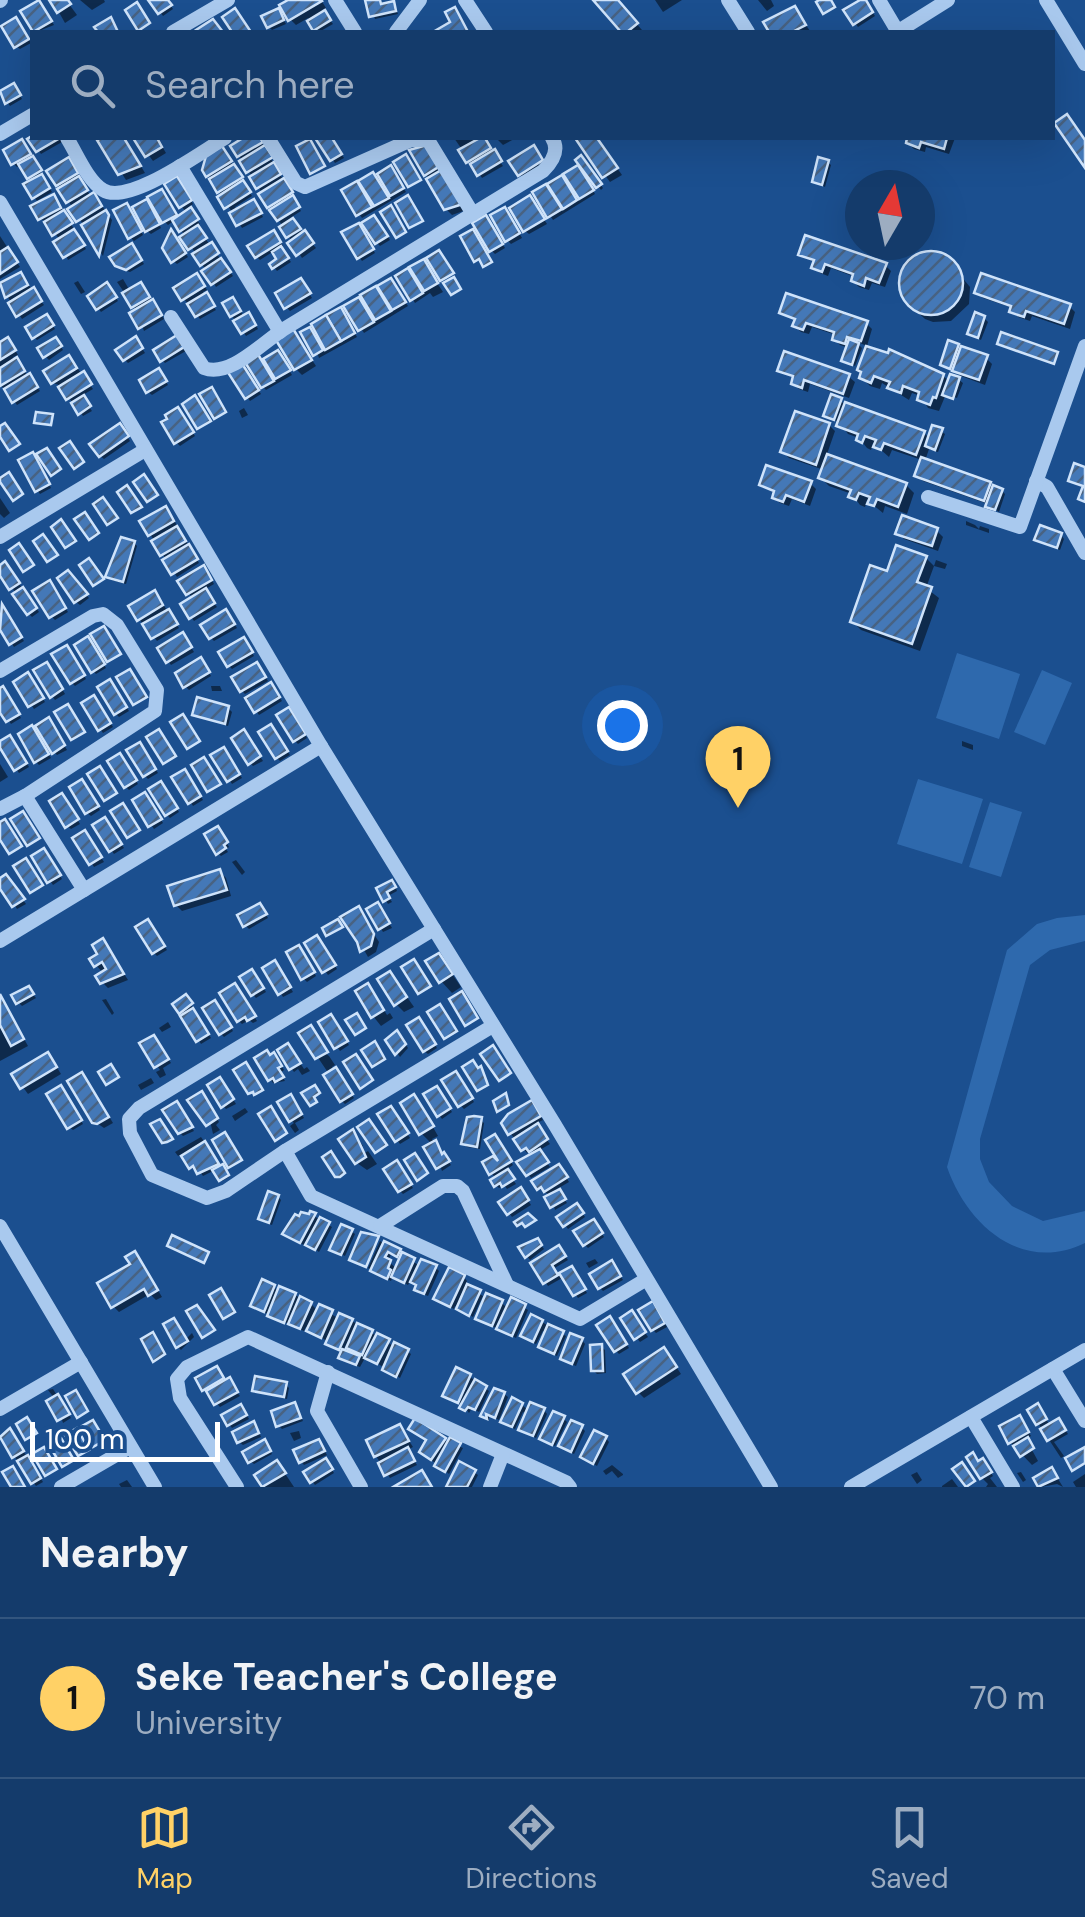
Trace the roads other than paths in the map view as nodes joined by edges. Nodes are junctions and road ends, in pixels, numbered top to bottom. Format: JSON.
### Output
{"nodes":[{"id":1,"x":228,"y":0,"type":"edge"},
{"id":2,"x":335,"y":0,"type":"edge"},
{"id":3,"x":420,"y":0,"type":"edge"},
{"id":4,"x":465,"y":0,"type":"edge"},
{"id":5,"x":728,"y":0,"type":"edge"},
{"id":6,"x":880,"y":0,"type":"edge"},
{"id":7,"x":948,"y":0,"type":"edge"},
{"id":8,"x":1046,"y":0,"type":"edge"},
{"id":9,"x":176,"y":30,"type":"edge"},
{"id":10,"x":354,"y":30,"type":"edge"},
{"id":11,"x":398,"y":30,"type":"edge"},
{"id":12,"x":485,"y":30,"type":"edge"},
{"id":13,"x":747,"y":30,"type":"edge"},
{"id":14,"x":897,"y":30,"type":"edge"},
{"id":15,"x":901,"y":30,"type":"edge"},
{"id":16,"x":1085,"y":64,"type":"edge"},
{"id":17,"x":30,"y":117,"type":"edge"},
{"id":18,"x":0,"y":134,"type":"edge"},
{"id":19,"x":68,"y":140,"type":"edge"},
{"id":20,"x":221,"y":140,"type":"edge"},
{"id":21,"x":269,"y":140,"type":"edge"},
{"id":22,"x":411,"y":140,"type":"edge"},
{"id":23,"x":428,"y":140,"type":"edge"},
{"id":24,"x":554,"y":140,"type":"edge"},
{"id":25,"x":180,"y":166,"type":"junction"},
{"id":26,"x":0,"y":202,"type":"edge"},
{"id":27,"x":473,"y":214,"type":"junction"},
{"id":28,"x":171,"y":317,"type":"dead end"},
{"id":29,"x":280,"y":332,"type":"junction"},
{"id":30,"x":1085,"y":346,"type":"edge"},
{"id":31,"x":145,"y":450,"type":"junction"},
{"id":32,"x":1036,"y":482,"type":"junction"},
{"id":33,"x":928,"y":497,"type":"dead end"},
{"id":34,"x":0,"y":537,"type":"edge"},
{"id":35,"x":1085,"y":553,"type":"edge"},
{"id":36,"x":0,"y":671,"type":"edge"},
{"id":37,"x":321,"y":746,"type":"junction"},
{"id":38,"x":25,"y":796,"type":"junction"},
{"id":39,"x":0,"y":808,"type":"edge"},
{"id":40,"x":84,"y":890,"type":"junction"},
{"id":41,"x":434,"y":930,"type":"junction"},
{"id":42,"x":0,"y":942,"type":"edge"},
{"id":43,"x":492,"y":1027,"type":"junction"},
{"id":44,"x":285,"y":1151,"type":"junction"},
{"id":45,"x":0,"y":1226,"type":"edge"},
{"id":46,"x":380,"y":1226,"type":"junction"},
{"id":47,"x":645,"y":1280,"type":"junction"},
{"id":48,"x":507,"y":1286,"type":"junction"},
{"id":49,"x":1085,"y":1350,"type":"edge"},
{"id":50,"x":81,"y":1362,"type":"junction"},
{"id":51,"x":1053,"y":1369,"type":"junction"},
{"id":52,"x":328,"y":1372,"type":"junction"},
{"id":53,"x":0,"y":1410,"type":"edge"},
{"id":54,"x":971,"y":1418,"type":"junction"},
{"id":55,"x":1085,"y":1421,"type":"edge"},
{"id":56,"x":130,"y":1446,"type":"junction"},
{"id":57,"x":503,"y":1454,"type":"junction"},
{"id":58,"x":61,"y":1487,"type":"edge"},
{"id":59,"x":155,"y":1487,"type":"edge"},
{"id":60,"x":237,"y":1487,"type":"edge"},
{"id":61,"x":361,"y":1487,"type":"edge"},
{"id":62,"x":490,"y":1487,"type":"edge"},
{"id":63,"x":570,"y":1487,"type":"edge"},
{"id":64,"x":771,"y":1487,"type":"edge"},
{"id":65,"x":851,"y":1487,"type":"edge"},
{"id":66,"x":1012,"y":1487,"type":"edge"}],
"edges":[{"from":1,"to":9,"type":"street"},
{"from":2,"to":10,"type":"street"},
{"from":3,"to":11,"type":"street"},
{"from":4,"to":12,"type":"street"},
{"from":5,"to":13,"type":"street"},
{"from":6,"to":14,"type":"street"},
{"from":7,"to":15,"type":"street"},
{"from":8,"to":16,"type":"street"},
{"from":17,"to":18,"type":"street"},
{"from":19,"to":25,"type":"street"},
{"from":20,"to":25,"type":"street"},
{"from":21,"to":22,"type":"street"},
{"from":23,"to":27,"type":"street"},
{"from":24,"to":27,"type":"street"},
{"from":25,"to":29,"type":"street"},
{"from":26,"to":31,"type":"street"},
{"from":27,"to":29,"type":"street"},
{"from":28,"to":29,"type":"street"},
{"from":30,"to":32,"type":"street"},
{"from":31,"to":34,"type":"street"},
{"from":31,"to":37,"type":"street"},
{"from":32,"to":33,"type":"street"},
{"from":32,"to":35,"type":"street"},
{"from":36,"to":38,"type":"street"},
{"from":37,"to":40,"type":"street"},
{"from":37,"to":41,"type":"street"},
{"from":38,"to":39,"type":"street"},
{"from":38,"to":40,"type":"street"},
{"from":40,"to":42,"type":"street"},
{"from":41,"to":43,"type":"street"},
{"from":41,"to":44,"type":"street"},
{"from":43,"to":44,"type":"street"},
{"from":43,"to":47,"type":"street"},
{"from":44,"to":46,"type":"street"},
{"from":45,"to":50,"type":"street"},
{"from":46,"to":48,"type":"street"},
{"from":46,"to":48,"type":"street"},
{"from":47,"to":48,"type":"street"},
{"from":47,"to":64,"type":"street"},
{"from":49,"to":51,"type":"street"},
{"from":50,"to":53,"type":"street"},
{"from":50,"to":56,"type":"street"},
{"from":51,"to":54,"type":"street"},
{"from":51,"to":55,"type":"street"},
{"from":52,"to":57,"type":"street"},
{"from":52,"to":60,"type":"street"},
{"from":52,"to":61,"type":"street"},
{"from":54,"to":65,"type":"street"},
{"from":54,"to":66,"type":"street"},
{"from":56,"to":58,"type":"street"},
{"from":56,"to":59,"type":"street"},
{"from":57,"to":62,"type":"street"},
{"from":57,"to":63,"type":"street"}]}
